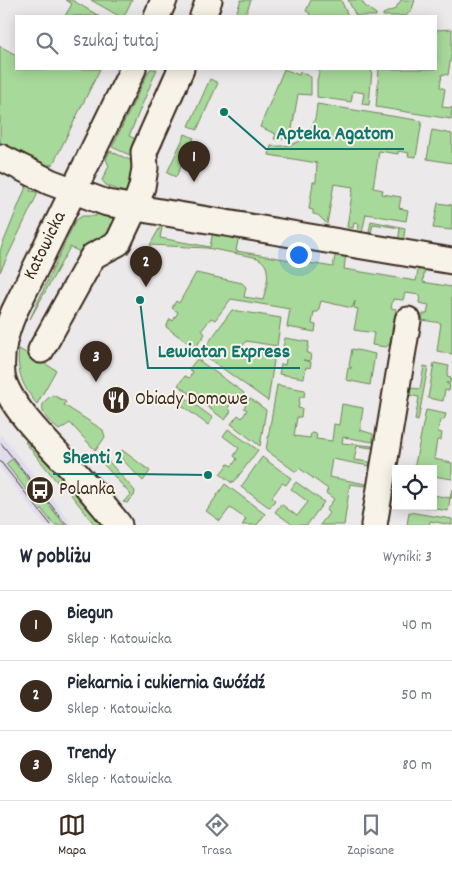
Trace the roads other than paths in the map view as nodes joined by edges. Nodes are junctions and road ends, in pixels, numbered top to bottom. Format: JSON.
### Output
{"nodes":[{"id":1,"x":164,"y":0,"type":"edge"},
{"id":2,"x":209,"y":0,"type":"edge"},
{"id":3,"x":157,"y":15,"type":"edge"},
{"id":4,"x":203,"y":15,"type":"edge"},
{"id":5,"x":133,"y":70,"type":"edge"},
{"id":6,"x":181,"y":70,"type":"edge"},
{"id":7,"x":0,"y":157,"type":"edge"},
{"id":8,"x":73,"y":191,"type":"junction"},
{"id":9,"x":135,"y":208,"type":"junction"},
{"id":10,"x":452,"y":261,"type":"edge"},
{"id":11,"x":408,"y":320,"type":"dead end"},
{"id":12,"x":41,"y":350,"type":"dead end"},
{"id":13,"x":119,"y":525,"type":"edge"},
{"id":14,"x":374,"y":525,"type":"edge"}],
"edges":[{"from":1,"to":3,"type":"street"},
{"from":2,"to":4,"type":"street"},
{"from":5,"to":8,"type":"street","name":"Katowicka"},
{"from":6,"to":9,"type":"street"},
{"from":7,"to":8,"type":"street"},
{"from":8,"to":9,"type":"street","name":"Katowicka"},
{"from":8,"to":13,"type":"street","name":"Katowicka"},
{"from":9,"to":10,"type":"street","name":"Katowicka"},
{"from":9,"to":12,"type":"street"},
{"from":11,"to":14,"type":"street"}]}
